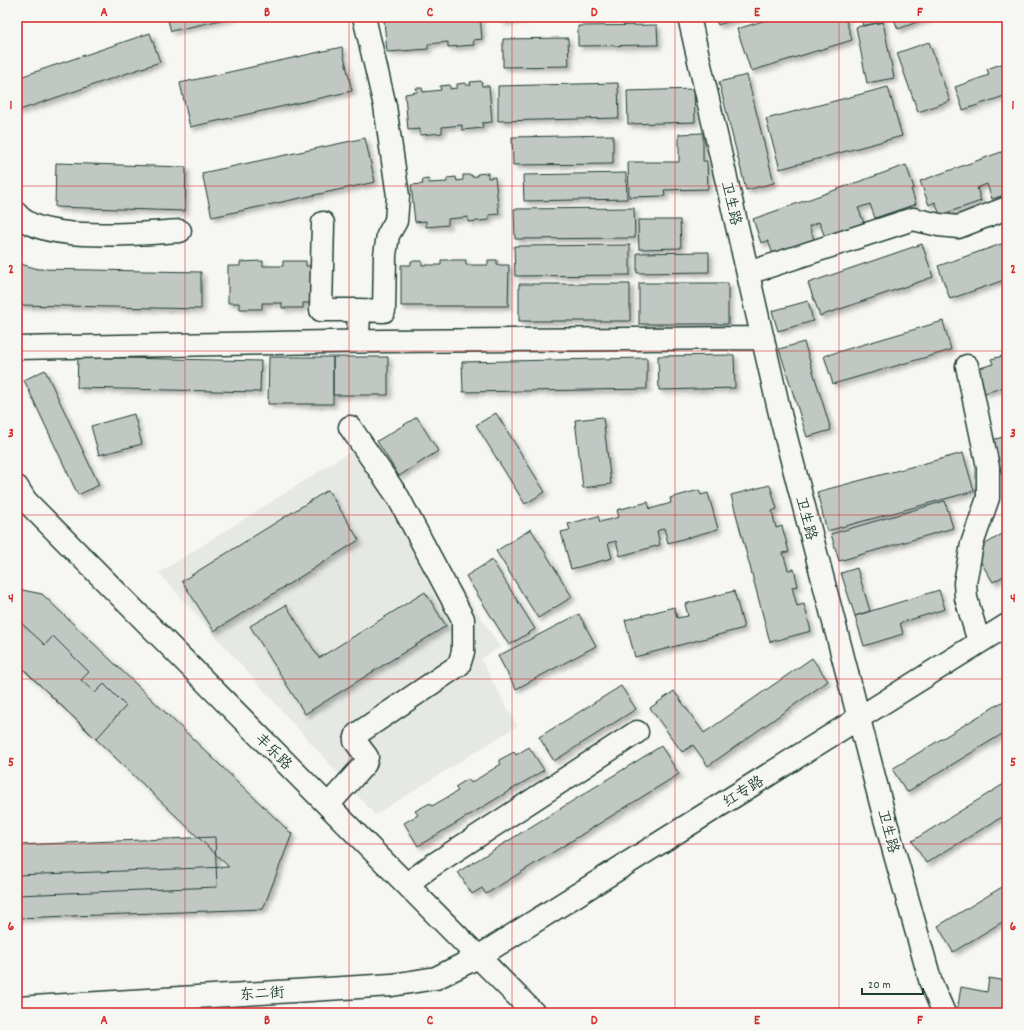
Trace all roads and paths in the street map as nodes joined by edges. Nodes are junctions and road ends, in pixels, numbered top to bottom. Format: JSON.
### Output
{"nodes":[{"id":1,"x":364,"y":17,"type":"edge"},
{"id":2,"x":689,"y":17,"type":"edge"},
{"id":3,"x":1007,"y":208,"type":"edge"},
{"id":4,"x":17,"y":214,"type":"edge"},
{"id":5,"x":323,"y":222,"type":"dead end"},
{"id":6,"x":180,"y":231,"type":"dead end"},
{"id":7,"x":748,"y":273,"type":"junction"},
{"id":8,"x":359,"y":310,"type":"junction"},
{"id":9,"x":763,"y":338,"type":"junction"},
{"id":10,"x":358,"y":341,"type":"junction"},
{"id":11,"x":17,"y":348,"type":"edge"},
{"id":12,"x":967,"y":366,"type":"dead end"},
{"id":13,"x":350,"y":427,"type":"dead end"},
{"id":14,"x":17,"y":487,"type":"edge"},
{"id":15,"x":1007,"y":625,"type":"edge"},
{"id":16,"x":979,"y":642,"type":"junction"},
{"id":17,"x":859,"y":718,"type":"junction"},
{"id":18,"x":637,"y":732,"type":"dead end"},
{"id":19,"x":328,"y":805,"type":"junction"},
{"id":20,"x":407,"y":884,"type":"junction"},
{"id":21,"x":478,"y":957,"type":"junction"},
{"id":22,"x":17,"y":1008,"type":"edge"},
{"id":23,"x":534,"y":1013,"type":"edge"},
{"id":24,"x":944,"y":1013,"type":"edge"}],
"edges":[{"from":1,"to":8,"type":"street"},
{"from":2,"to":7,"type":"street","name":"卫生路"},
{"from":3,"to":7,"type":"street"},
{"from":4,"to":6,"type":"street"},
{"from":5,"to":8,"type":"street"},
{"from":7,"to":9,"type":"street","name":"卫生路"},
{"from":8,"to":10,"type":"street"},
{"from":9,"to":10,"type":"street"},
{"from":9,"to":17,"type":"street","name":"卫生路"},
{"from":10,"to":11,"type":"street"},
{"from":12,"to":16,"type":"street"},
{"from":13,"to":19,"type":"street"},
{"from":14,"to":19,"type":"street","name":"丰乐路"},
{"from":15,"to":16,"type":"street","name":"红专路"},
{"from":16,"to":17,"type":"street","name":"红专路"},
{"from":17,"to":21,"type":"street","name":"红专路"},
{"from":17,"to":24,"type":"street","name":"卫生路"},
{"from":18,"to":20,"type":"street"},
{"from":19,"to":20,"type":"street","name":"丰乐路"},
{"from":20,"to":21,"type":"street","name":"丰乐路"},
{"from":21,"to":22,"type":"street","name":"东二街"},
{"from":21,"to":23,"type":"street","name":"丰乐路"}]}
